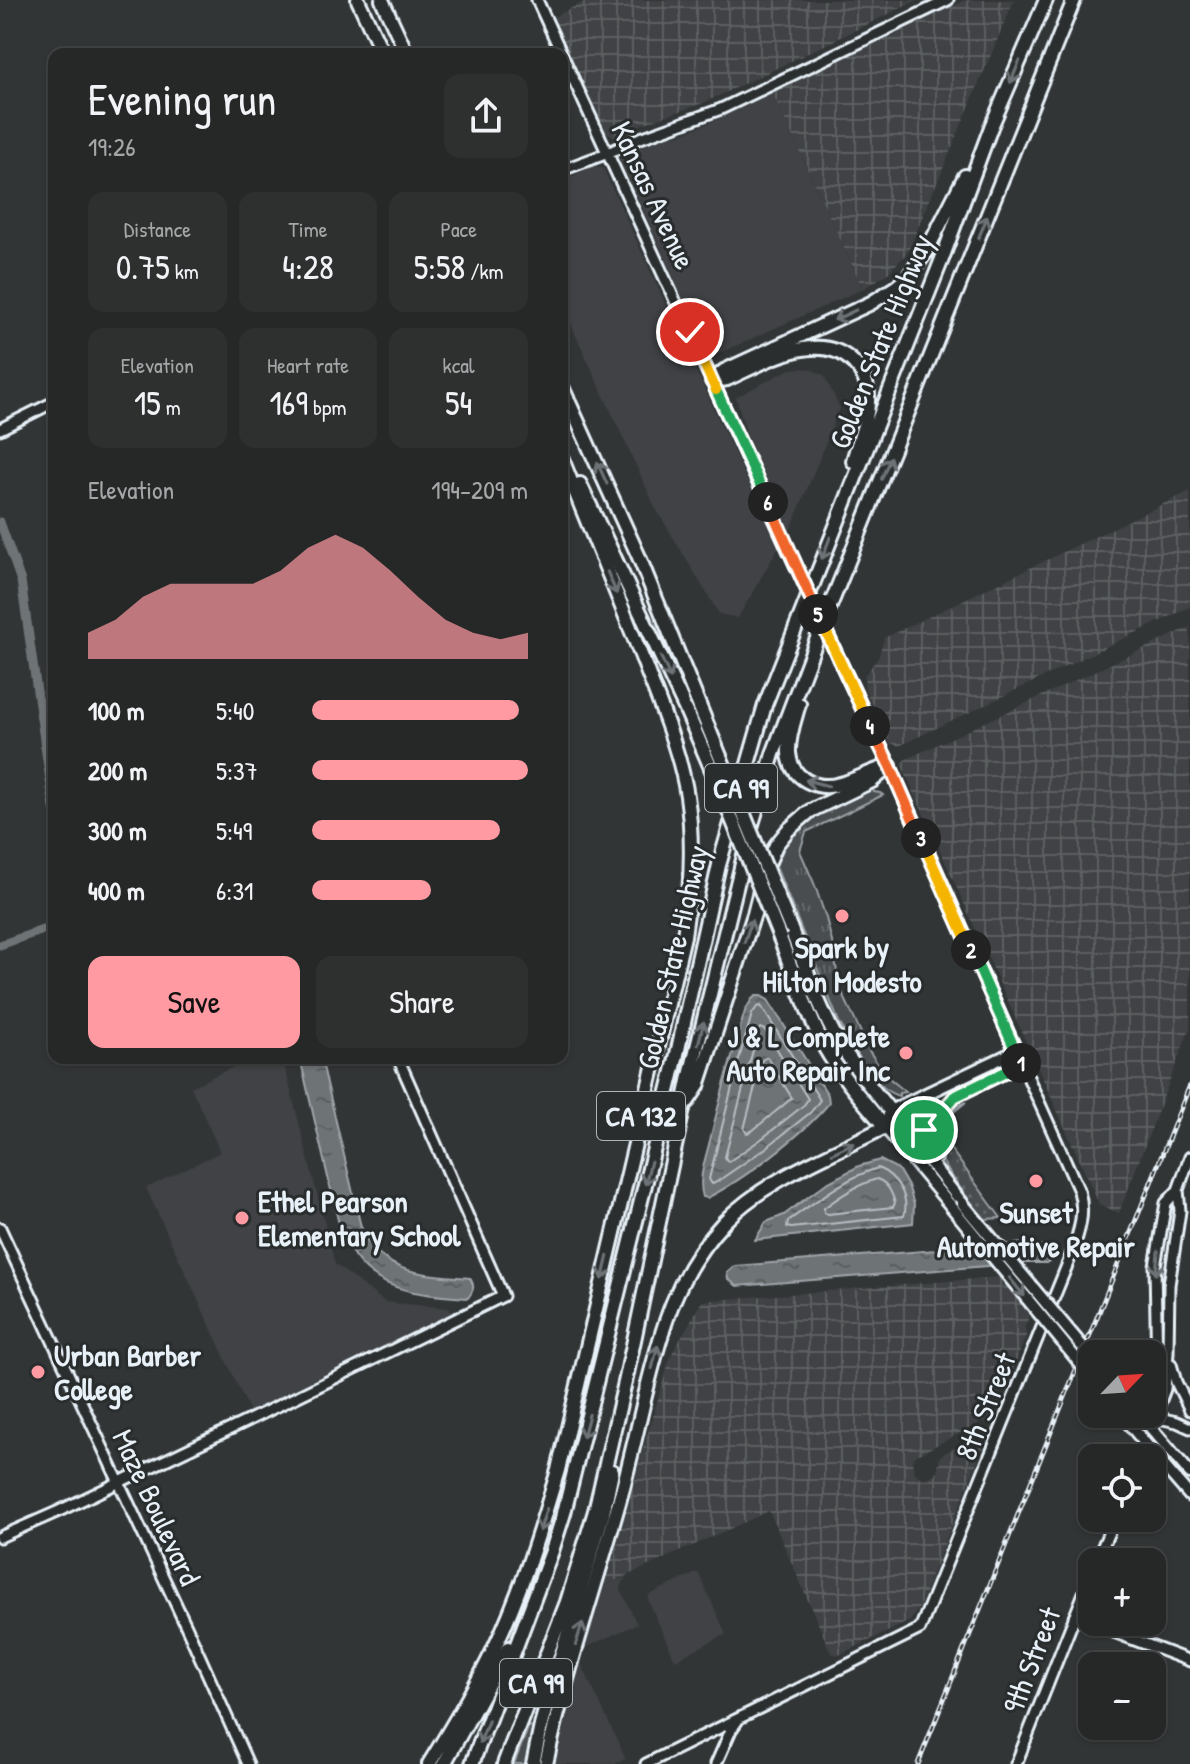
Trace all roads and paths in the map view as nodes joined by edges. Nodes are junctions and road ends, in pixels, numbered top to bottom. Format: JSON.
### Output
{"nodes":[{"id":1,"x":358,"y":0,"type":"edge"},
{"id":2,"x":382,"y":0,"type":"edge"},
{"id":3,"x":537,"y":0,"type":"edge"},
{"id":4,"x":948,"y":0,"type":"edge"},
{"id":5,"x":1046,"y":0,"type":"edge"},
{"id":6,"x":1074,"y":0,"type":"edge"},
{"id":7,"x":380,"y":48,"type":"edge"},
{"id":8,"x":404,"y":48,"type":"edge"},
{"id":9,"x":559,"y":48,"type":"edge"},
{"id":10,"x":568,"y":67,"type":"edge"},
{"id":11,"x":991,"y":127,"type":"junction"},
{"id":12,"x":608,"y":153,"type":"junction"},
{"id":13,"x":568,"y":168,"type":"edge"},
{"id":14,"x":712,"y":381,"type":"junction"},
{"id":15,"x":568,"y":400,"type":"edge"},
{"id":16,"x":48,"y":405,"type":"edge"},
{"id":17,"x":0,"y":429,"type":"edge"},
{"id":18,"x":568,"y":458,"type":"edge"},
{"id":19,"x":568,"y":474,"type":"edge"},
{"id":20,"x":840,"y":512,"type":"junction"},
{"id":21,"x":818,"y":636,"type":"junction"},
{"id":22,"x":890,"y":766,"type":"junction"},
{"id":23,"x":1016,"y":1051,"type":"junction"},
{"id":24,"x":401,"y":1064,"type":"edge"},
{"id":25,"x":1022,"y":1064,"type":"junction"},
{"id":26,"x":954,"y":1097,"type":"junction"},
{"id":27,"x":683,"y":1109,"type":"junction"},
{"id":28,"x":894,"y":1116,"type":"junction"},
{"id":29,"x":885,"y":1127,"type":"junction"},
{"id":30,"x":1190,"y":1157,"type":"edge"},
{"id":31,"x":938,"y":1171,"type":"junction"},
{"id":32,"x":1178,"y":1190,"type":"junction"},
{"id":33,"x":1081,"y":1197,"type":"joint"},
{"id":34,"x":0,"y":1228,"type":"edge"},
{"id":35,"x":1156,"y":1340,"type":"edge"},
{"id":36,"x":1078,"y":1341,"type":"edge"},
{"id":37,"x":1168,"y":1353,"type":"junction"},
{"id":38,"x":1078,"y":1361,"type":"edge"},
{"id":39,"x":1166,"y":1377,"type":"edge"},
{"id":40,"x":1190,"y":1410,"type":"edge"},
{"id":41,"x":618,"y":1412,"type":"junction"},
{"id":42,"x":1166,"y":1420,"type":"edge"},
{"id":43,"x":1133,"y":1428,"type":"edge"},
{"id":44,"x":1151,"y":1428,"type":"edge"},
{"id":45,"x":1190,"y":1428,"type":"edge"},
{"id":46,"x":1190,"y":1473,"type":"edge"},
{"id":47,"x":119,"y":1482,"type":"junction"},
{"id":48,"x":1190,"y":1496,"type":"edge"},
{"id":49,"x":0,"y":1537,"type":"edge"},
{"id":50,"x":531,"y":1606,"type":"junction"},
{"id":51,"x":1078,"y":1607,"type":"edge"},
{"id":52,"x":1074,"y":1617,"type":"junction"},
{"id":53,"x":1190,"y":1661,"type":"edge"},
{"id":54,"x":740,"y":1718,"type":"junction"},
{"id":55,"x":248,"y":1764,"type":"edge"},
{"id":56,"x":429,"y":1764,"type":"edge"},
{"id":57,"x":444,"y":1764,"type":"edge"},
{"id":58,"x":472,"y":1764,"type":"edge"},
{"id":59,"x":504,"y":1764,"type":"edge"},
{"id":60,"x":533,"y":1764,"type":"edge"},
{"id":61,"x":546,"y":1764,"type":"edge"},
{"id":62,"x":646,"y":1764,"type":"edge"},
{"id":63,"x":716,"y":1764,"type":"edge"},
{"id":64,"x":1016,"y":1764,"type":"edge"}],
"edges":[{"from":1,"to":7,"type":"highway"},
{"from":2,"to":8,"type":"highway"},
{"from":3,"to":9,"type":"street","name":"Kansas Avenue"},
{"from":4,"to":12,"type":"street"},
{"from":5,"to":11,"type":"highway","name":"Golden State Highway","number":"CA 99","one_way":true},
{"from":21,"to":6,"type":"highway","name":"Golden State Highway","number":"CA 99","one_way":true},
{"from":10,"to":12,"type":"street","name":"Kansas Avenue"},
{"from":11,"to":14,"type":"highway","one_way":true},
{"from":11,"to":20,"type":"highway","name":"Golden State Highway","number":"CA 99"},
{"from":12,"to":13,"type":"street"},
{"from":12,"to":14,"type":"street","name":"Kansas Avenue"},
{"from":14,"to":20,"type":"highway"},
{"from":14,"to":22,"type":"main road","name":"Kansas Avenue","bridge":true},
{"from":28,"to":15,"type":"highway","one_way":true,"bridge":true},
{"from":16,"to":17,"type":"street"},
{"from":18,"to":29,"type":"highway","one_way":true,"bridge":true},
{"from":19,"to":56,"type":"highway","number":"CA 132","one_way":true},
{"from":20,"to":50,"type":"highway","name":"Golden State Highway","number":"CA 99","one_way":true},
{"from":22,"to":21,"type":"highway","one_way":true},
{"from":27,"to":21,"type":"highway","name":"Golden State Highway","number":"CA 99","one_way":true},
{"from":22,"to":23,"type":"main road","name":"Kansas Avenue"},
{"from":27,"to":22,"type":"highway","one_way":true},
{"from":23,"to":25,"type":"main road","name":"Kansas Avenue"},
{"from":23,"to":28,"type":"main road"},
{"from":24,"to":47,"type":"street"},
{"from":25,"to":26,"type":"main road"},
{"from":25,"to":33,"type":"street","name":"Kansas Avenue"},
{"from":26,"to":28,"type":"main road"},
{"from":26,"to":31,"type":"main road"},
{"from":27,"to":41,"type":"highway","name":"Golden State Highway","number":"CA 99"},
{"from":28,"to":29,"type":"main road"},
{"from":28,"to":31,"type":"main road"},
{"from":29,"to":38,"type":"main road","one_way":true,"bridge":true},
{"from":61,"to":29,"type":"highway","one_way":true},
{"from":30,"to":32,"type":"street"},
{"from":31,"to":36,"type":"main road","bridge":true},
{"from":32,"to":35,"type":"street","one_way":true},
{"from":32,"to":37,"type":"street"},
{"from":33,"to":54,"type":"street","name":"8th Street"},
{"from":34,"to":47,"type":"street","name":"Maze Boulevard"},
{"from":37,"to":39,"type":"street"},
{"from":37,"to":40,"type":"street"},
{"from":41,"to":59,"type":"highway","name":"Golden State Highway","number":"CA 99"},
{"from":41,"to":60,"type":"highway"},
{"from":42,"to":45,"type":"street"},
{"from":43,"to":48,"type":"main road","bridge":true},
{"from":44,"to":46,"type":"main road","bridge":true},
{"from":47,"to":49,"type":"street"},
{"from":47,"to":55,"type":"street","name":"Maze Boulevard"},
{"from":50,"to":57,"type":"highway"},
{"from":50,"to":58,"type":"highway","name":"Golden State Highway","number":"CA 99","one_way":true},
{"from":51,"to":52,"type":"street","name":"9th Street"},
{"from":52,"to":53,"type":"street"},
{"from":52,"to":64,"type":"street","name":"9th Street"},
{"from":54,"to":62,"type":"street"},
{"from":54,"to":63,"type":"street"}]}
